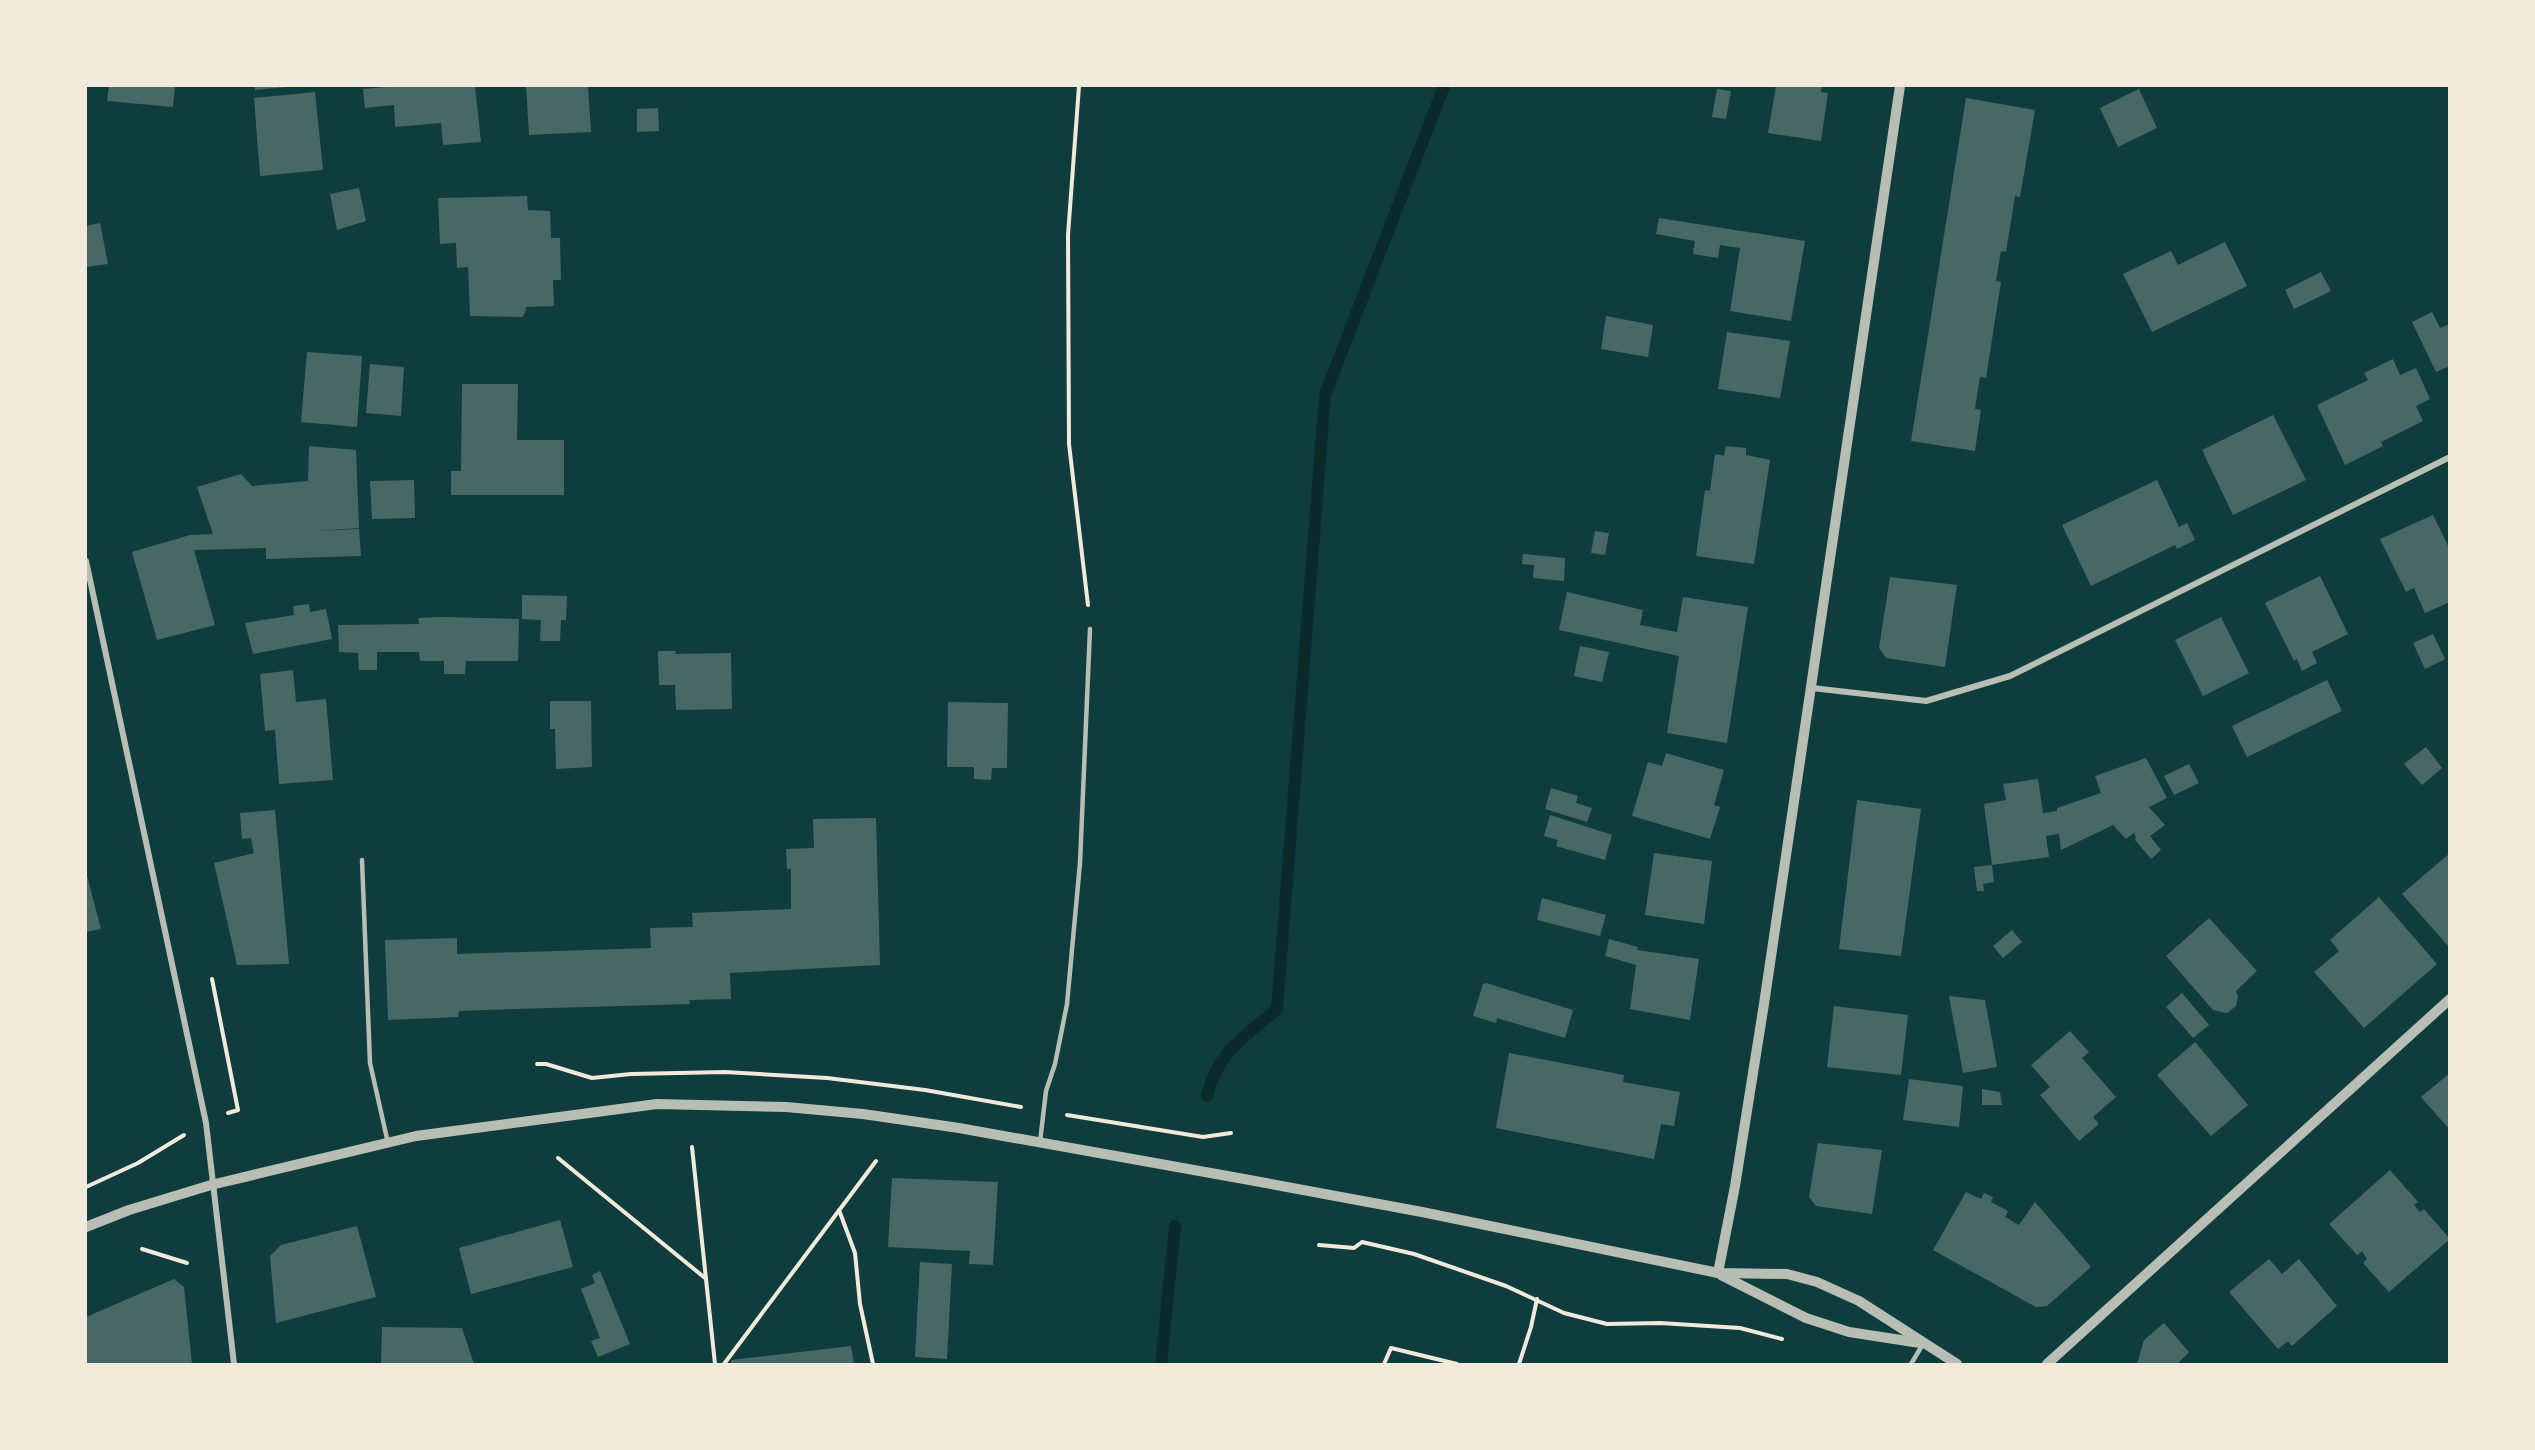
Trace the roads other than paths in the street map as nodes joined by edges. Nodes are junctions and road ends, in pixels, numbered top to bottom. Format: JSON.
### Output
{"nodes":[{"id":1,"x":1900,"y":86,"type":"edge"},
{"id":2,"x":2450,"y":457,"type":"edge"},
{"id":3,"x":86,"y":561,"type":"edge"},
{"id":4,"x":1090,"y":629,"type":"road end"},
{"id":5,"x":1812,"y":688,"type":"junction"},
{"id":6,"x":362,"y":860,"type":"dead end"},
{"id":7,"x":2450,"y":999,"type":"edge"},
{"id":8,"x":388,"y":1143,"type":"junction"},
{"id":9,"x":1040,"y":1143,"type":"junction"},
{"id":10,"x":211,"y":1185,"type":"junction"},
{"id":11,"x":86,"y":1227,"type":"edge"},
{"id":12,"x":1718,"y":1273,"type":"junction"},
{"id":13,"x":1923,"y":1344,"type":"junction"},
{"id":14,"x":234,"y":1365,"type":"edge"},
{"id":15,"x":1911,"y":1365,"type":"edge"},
{"id":16,"x":1957,"y":1365,"type":"edge"},
{"id":17,"x":2047,"y":1365,"type":"edge"}],
"edges":[{"from":1,"to":5,"type":"street"},
{"from":2,"to":5,"type":"street"},
{"from":3,"to":10,"type":"street"},
{"from":4,"to":9,"type":"lane"},
{"from":5,"to":12,"type":"street"},
{"from":6,"to":8,"type":"lane"},
{"from":7,"to":17,"type":"street"},
{"from":8,"to":9,"type":"street"},
{"from":8,"to":10,"type":"street"},
{"from":9,"to":12,"type":"street"},
{"from":10,"to":11,"type":"street"},
{"from":10,"to":14,"type":"street"},
{"from":12,"to":13,"type":"street"},
{"from":12,"to":13,"type":"street"},
{"from":13,"to":15,"type":"lane"},
{"from":13,"to":16,"type":"street"}]}
